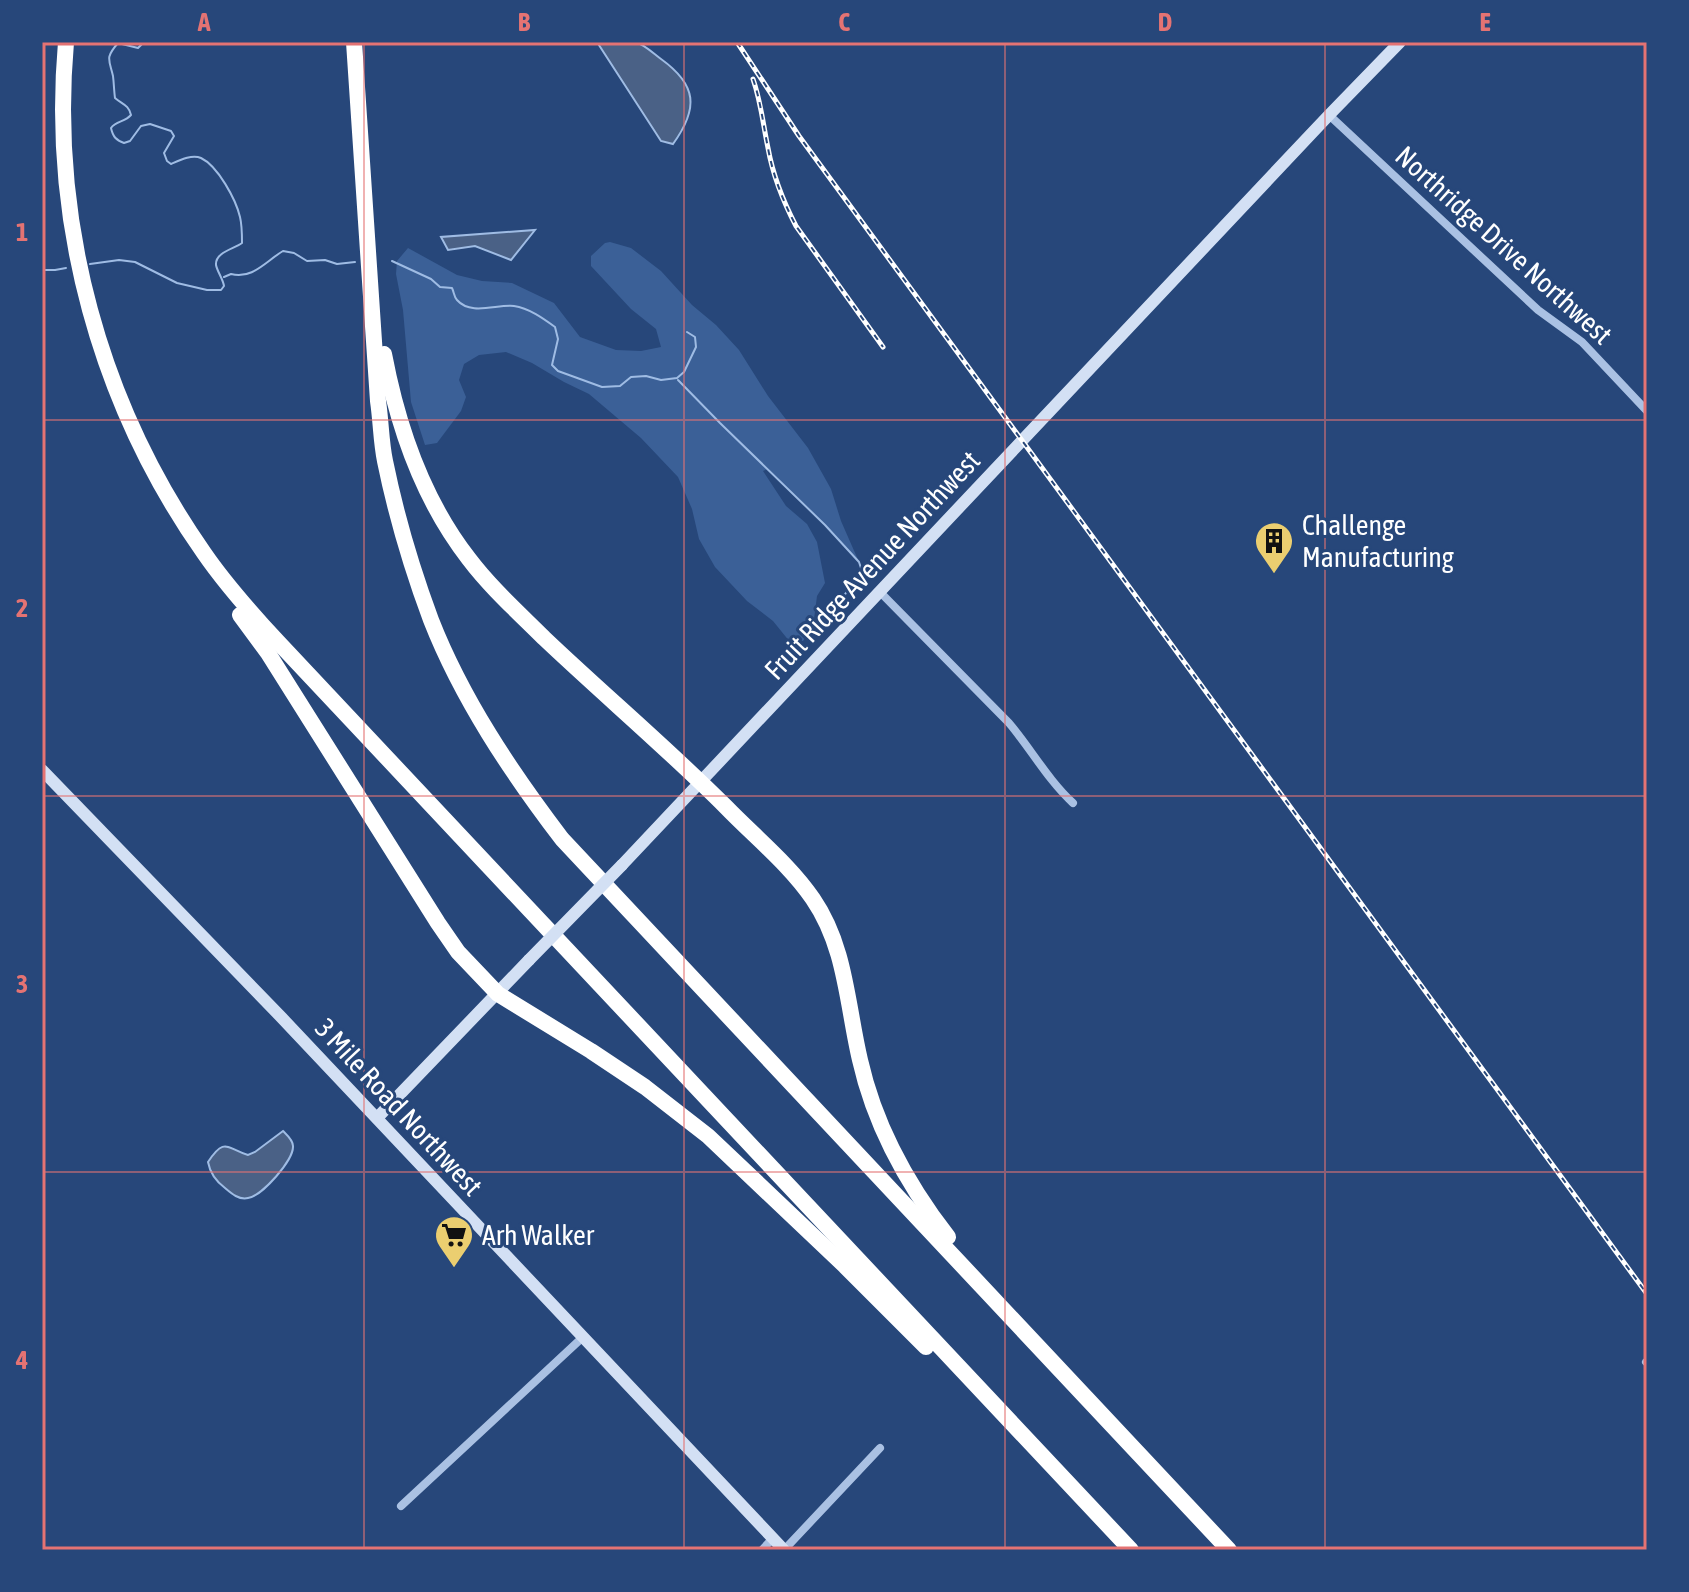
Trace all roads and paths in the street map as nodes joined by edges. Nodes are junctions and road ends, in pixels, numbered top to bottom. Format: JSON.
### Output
{"nodes":[{"id":1,"x":66,"y":42,"type":"edge"},
{"id":2,"x":354,"y":42,"type":"edge"},
{"id":3,"x":1400,"y":42,"type":"edge"},
{"id":4,"x":1329,"y":115,"type":"junction"},
{"id":5,"x":369,"y":278,"type":"junction"},
{"id":6,"x":1647,"y":411,"type":"edge"},
{"id":7,"x":179,"y":515,"type":"junction"},
{"id":8,"x":880,"y":592,"type":"junction"},
{"id":9,"x":44,"y":776,"type":"edge"},
{"id":10,"x":701,"y":782,"type":"junction"},
{"id":11,"x":1073,"y":803,"type":"dead end"},
{"id":12,"x":498,"y":994,"type":"junction"},
{"id":13,"x":377,"y":1118,"type":"junction"},
{"id":14,"x":583,"y":1337,"type":"junction"},
{"id":15,"x":1049,"y":1357,"type":"junction"},
{"id":16,"x":880,"y":1448,"type":"dead end"},
{"id":17,"x":401,"y":1506,"type":"dead end"},
{"id":18,"x":773,"y":1538,"type":"junction"},
{"id":19,"x":1128,"y":1547,"type":"edge"},
{"id":20,"x":762,"y":1550,"type":"edge"},
{"id":21,"x":784,"y":1550,"type":"edge"},
{"id":22,"x":1229,"y":1550,"type":"edge"}],
"edges":[{"from":1,"to":7,"type":"highway"},
{"from":2,"to":5,"type":"highway"},
{"from":3,"to":4,"type":"main road","name":"Fruit Ridge Avenue Northwest"},
{"from":4,"to":6,"type":"street","name":"Northridge Drive Northwest"},
{"from":4,"to":8,"type":"main road","name":"Fruit Ridge Avenue Northwest"},
{"from":5,"to":10,"type":"highway"},
{"from":5,"to":15,"type":"highway"},
{"from":7,"to":12,"type":"highway"},
{"from":7,"to":19,"type":"highway"},
{"from":8,"to":10,"type":"main road","name":"Fruit Ridge Avenue Northwest"},
{"from":8,"to":11,"type":"street"},
{"from":9,"to":13,"type":"main road","name":"3 Mile Road Northwest"},
{"from":10,"to":12,"type":"main road","name":"Fruit Ridge Avenue Northwest","bridge":true},
{"from":10,"to":15,"type":"highway"},
{"from":12,"to":13,"type":"main road","name":"Fruit Ridge Avenue Northwest"},
{"from":12,"to":19,"type":"highway"},
{"from":13,"to":14,"type":"main road","name":"3 Mile Road Northwest"},
{"from":14,"to":17,"type":"street"},
{"from":14,"to":18,"type":"main road","name":"3 Mile Road Northwest"},
{"from":15,"to":22,"type":"highway"},
{"from":16,"to":21,"type":"street"},
{"from":18,"to":20,"type":"street"},
{"from":18,"to":21,"type":"main road","name":"3 Mile Road Northwest"}]}
